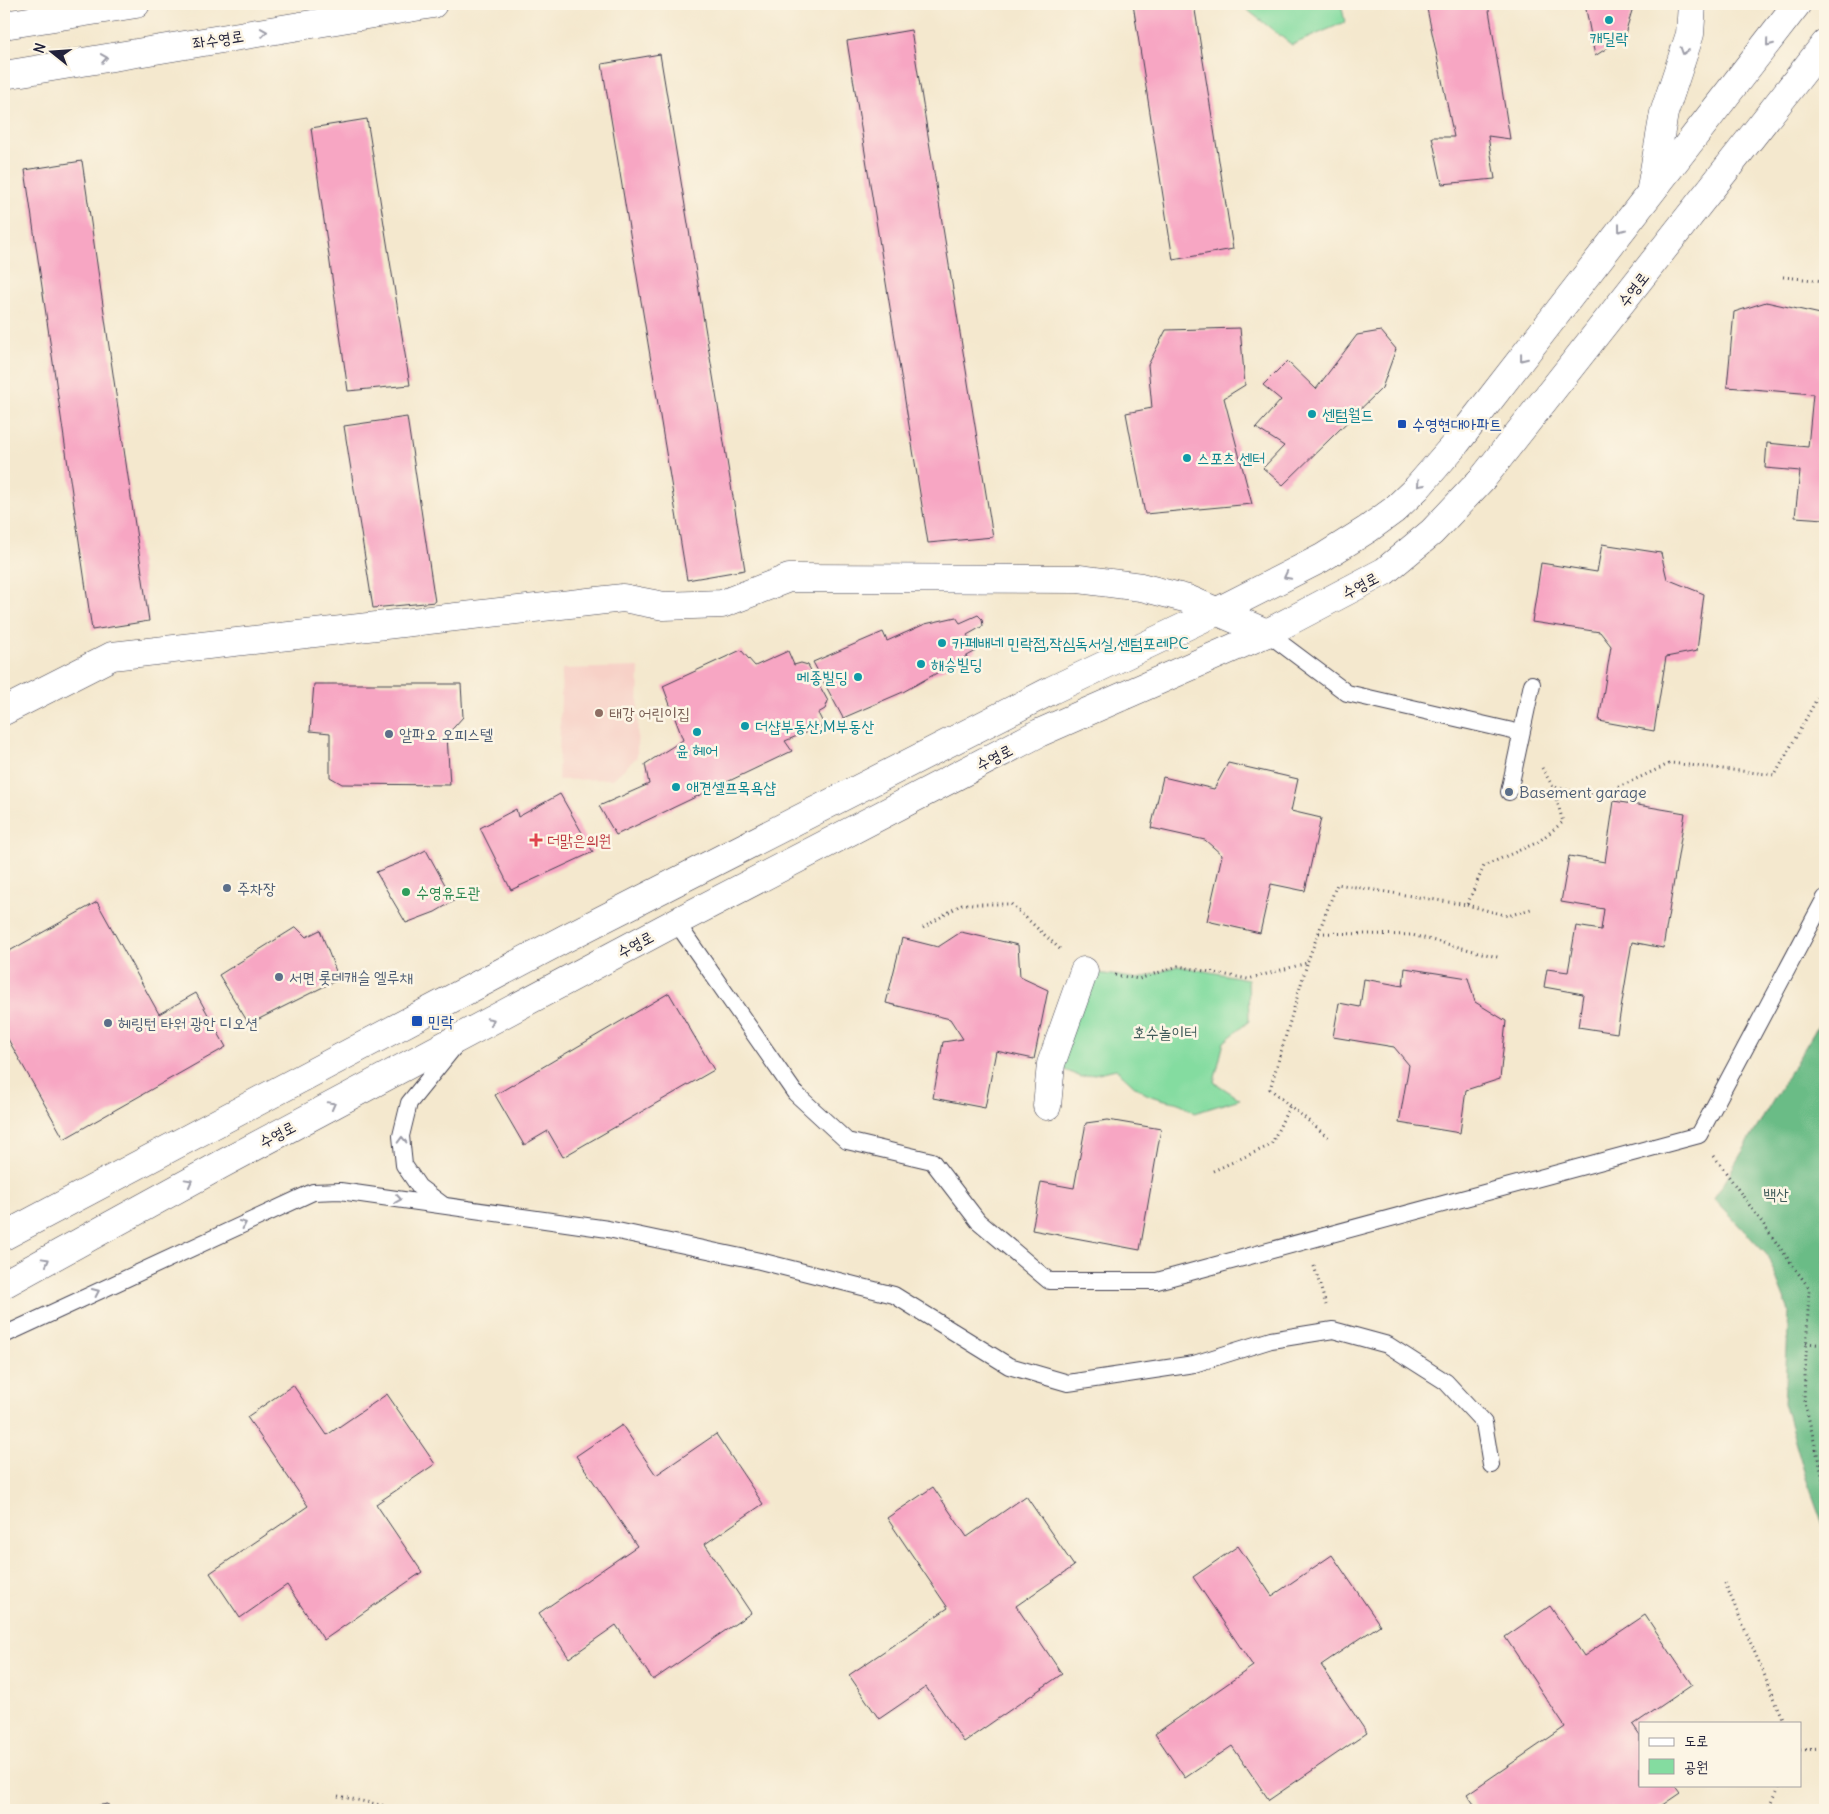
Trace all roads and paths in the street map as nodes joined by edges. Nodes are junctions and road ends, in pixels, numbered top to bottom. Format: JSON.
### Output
{"nodes":[{"id":1,"x":136,"y":4,"type":"edge"},
{"id":2,"x":433,"y":4,"type":"edge"},
{"id":3,"x":1692,"y":4,"type":"edge"},
{"id":4,"x":1798,"y":4,"type":"edge"},
{"id":5,"x":4,"y":25,"type":"edge"},
{"id":6,"x":1825,"y":44,"type":"edge"},
{"id":7,"x":4,"y":75,"type":"edge"},
{"id":8,"x":1651,"y":190,"type":"junction"},
{"id":9,"x":1783,"y":277,"type":"dead end"},
{"id":10,"x":1825,"y":281,"type":"edge"},
{"id":11,"x":1218,"y":612,"type":"junction"},
{"id":12,"x":1267,"y":633,"type":"junction"},
{"id":13,"x":1532,"y":684,"type":"dead end"},
{"id":14,"x":1825,"y":684,"type":"edge"},
{"id":15,"x":4,"y":712,"type":"edge"},
{"id":16,"x":1521,"y":733,"type":"junction"},
{"id":17,"x":1553,"y":787,"type":"junction"},
{"id":18,"x":1509,"y":792,"type":"dead end"},
{"id":19,"x":1825,"y":898,"type":"edge"},
{"id":20,"x":1467,"y":905,"type":"junction"},
{"id":21,"x":1531,"y":909,"type":"dead end"},
{"id":22,"x":676,"y":922,"type":"junction"},
{"id":23,"x":1319,"y":933,"type":"junction"},
{"id":24,"x":1501,"y":958,"type":"dead end"},
{"id":25,"x":1307,"y":963,"type":"junction"},
{"id":26,"x":1084,"y":971,"type":"dead end"},
{"id":27,"x":1248,"y":979,"type":"dead end"},
{"id":28,"x":463,"y":1036,"type":"junction"},
{"id":29,"x":1290,"y":1105,"type":"junction"},
{"id":30,"x":1047,"y":1106,"type":"dead end"},
{"id":31,"x":1699,"y":1135,"type":"junction"},
{"id":32,"x":1329,"y":1138,"type":"dead end"},
{"id":33,"x":1214,"y":1172,"type":"dead end"},
{"id":34,"x":445,"y":1206,"type":"junction"},
{"id":35,"x":4,"y":1236,"type":"edge"},
{"id":36,"x":1307,"y":1241,"type":"junction"},
{"id":37,"x":4,"y":1284,"type":"edge"},
{"id":38,"x":1333,"y":1330,"type":"junction"},
{"id":39,"x":4,"y":1335,"type":"edge"},
{"id":40,"x":1806,"y":1343,"type":"junction"},
{"id":41,"x":1825,"y":1346,"type":"edge"},
{"id":42,"x":1491,"y":1465,"type":"dead end"},
{"id":43,"x":1825,"y":1487,"type":"edge"},
{"id":44,"x":1725,"y":1583,"type":"dead end"},
{"id":45,"x":1785,"y":1722,"type":"edge"},
{"id":46,"x":1825,"y":1749,"type":"edge"},
{"id":47,"x":1802,"y":1750,"type":"edge"},
{"id":48,"x":1780,"y":1786,"type":"edge"},
{"id":49,"x":338,"y":1796,"type":"dead end"},
{"id":50,"x":404,"y":1810,"type":"edge"},
{"id":51,"x":1768,"y":1810,"type":"edge"}],
"edges":[{"from":1,"to":5,"type":"main road"},
{"from":7,"to":2,"type":"main road","name":"좌수영로","one_way":true},
{"from":3,"to":8,"type":"main road","one_way":true},
{"from":4,"to":8,"type":"main road","name":"수영로","one_way":true},
{"from":6,"to":12,"type":"main road","name":"수영로"},
{"from":8,"to":11,"type":"main road","name":"수영로","one_way":true},
{"from":9,"to":10,"type":"path"},
{"from":11,"to":12,"type":"main road"},
{"from":11,"to":15,"type":"main road"},
{"from":11,"to":35,"type":"main road","name":"수영로"},
{"from":12,"to":16,"type":"lane"},
{"from":12,"to":22,"type":"main road","name":"수영로"},
{"from":13,"to":16,"type":"lane"},
{"from":14,"to":17,"type":"path"},
{"from":16,"to":17,"type":"path"},
{"from":16,"to":18,"type":"lane"},
{"from":17,"to":20,"type":"path"},
{"from":19,"to":31,"type":"lane"},
{"from":20,"to":21,"type":"path"},
{"from":20,"to":23,"type":"path"},
{"from":28,"to":22,"type":"main road","name":"수영로","one_way":true},
{"from":22,"to":36,"type":"lane"},
{"from":23,"to":24,"type":"path"},
{"from":23,"to":25,"type":"path"},
{"from":25,"to":27,"type":"path"},
{"from":25,"to":29,"type":"path"},
{"from":26,"to":30,"type":"main road"},
{"from":34,"to":28,"type":"lane","one_way":true},
{"from":37,"to":28,"type":"main road","name":"수영로","one_way":true},
{"from":29,"to":32,"type":"path"},
{"from":29,"to":33,"type":"path"},
{"from":31,"to":36,"type":"lane"},
{"from":31,"to":40,"type":"path"},
{"from":34,"to":38,"type":"lane"},
{"from":39,"to":34,"type":"lane","one_way":true},
{"from":36,"to":38,"type":"path"},
{"from":38,"to":42,"type":"lane"},
{"from":40,"to":41,"type":"path"},
{"from":40,"to":43,"type":"path"},
{"from":44,"to":45,"type":"path"},
{"from":46,"to":47,"type":"path"},
{"from":48,"to":51,"type":"path"},
{"from":49,"to":50,"type":"path"}]}
